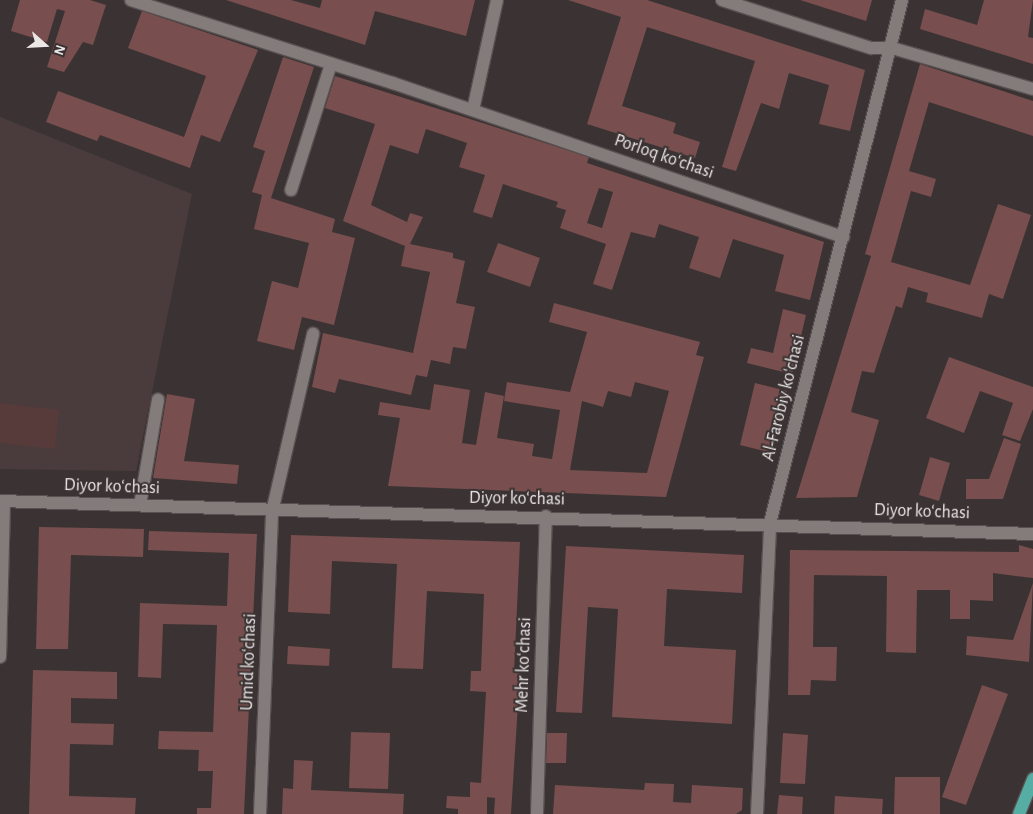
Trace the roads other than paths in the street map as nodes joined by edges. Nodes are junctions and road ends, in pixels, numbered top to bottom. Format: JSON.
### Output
{"nodes":[{"id":1,"x":131,"y":0,"type":"edge"},
{"id":2,"x":497,"y":0,"type":"edge"},
{"id":3,"x":722,"y":0,"type":"edge"},
{"id":4,"x":902,"y":0,"type":"edge"},
{"id":5,"x":147,"y":2,"type":"edge"},
{"id":6,"x":892,"y":48,"type":"junction"},
{"id":7,"x":331,"y":64,"type":"junction"},
{"id":8,"x":1033,"y":89,"type":"edge"},
{"id":9,"x":473,"y":110,"type":"junction"},
{"id":10,"x":291,"y":190,"type":"dead end"},
{"id":11,"x":843,"y":237,"type":"junction"},
{"id":12,"x":313,"y":334,"type":"dead end"},
{"id":13,"x":158,"y":400,"type":"dead end"},
{"id":14,"x":2,"y":501,"type":"edge"},
{"id":15,"x":140,"y":505,"type":"junction"},
{"id":16,"x":272,"y":512,"type":"junction"},
{"id":17,"x":546,"y":516,"type":"junction"},
{"id":18,"x":770,"y":523,"type":"junction"},
{"id":19,"x":1033,"y":534,"type":"edge"},
{"id":20,"x":0,"y":656,"type":"edge"},
{"id":21,"x":1033,"y":779,"type":"edge"},
{"id":22,"x":260,"y":814,"type":"edge"},
{"id":23,"x":537,"y":814,"type":"edge"},
{"id":24,"x":757,"y":814,"type":"edge"},
{"id":25,"x":1019,"y":814,"type":"edge"}],
"edges":[{"from":1,"to":5,"type":"street","name":"Porloq koʻchasi"},
{"from":2,"to":9,"type":"street"},
{"from":3,"to":6,"type":"street"},
{"from":4,"to":6,"type":"street","name":"Al-Farobiy koʻchasi"},
{"from":5,"to":7,"type":"street","name":"Porloq koʻchasi"},
{"from":6,"to":8,"type":"street"},
{"from":6,"to":11,"type":"street","name":"Al-Farobiy koʻchasi"},
{"from":7,"to":9,"type":"street","name":"Porloq koʻchasi"},
{"from":7,"to":10,"type":"street"},
{"from":9,"to":11,"type":"street","name":"Porloq koʻchasi"},
{"from":11,"to":18,"type":"street","name":"Al-Farobiy koʻchasi"},
{"from":12,"to":16,"type":"street","name":"Umid koʻchasi"},
{"from":13,"to":15,"type":"street"},
{"from":14,"to":15,"type":"street","name":"Diyor koʻchasi"},
{"from":14,"to":20,"type":"street"},
{"from":15,"to":16,"type":"street","name":"Diyor koʻchasi"},
{"from":16,"to":17,"type":"street","name":"Diyor koʻchasi"},
{"from":16,"to":22,"type":"street","name":"Umid koʻchasi"},
{"from":17,"to":18,"type":"street","name":"Diyor koʻchasi"},
{"from":17,"to":23,"type":"street","name":"Mehr koʻchasi"},
{"from":18,"to":19,"type":"street","name":"Diyor koʻchasi"},
{"from":18,"to":24,"type":"street","name":"Al-Farobiy koʻchasi"},
{"from":21,"to":25,"type":"main road"}]}
